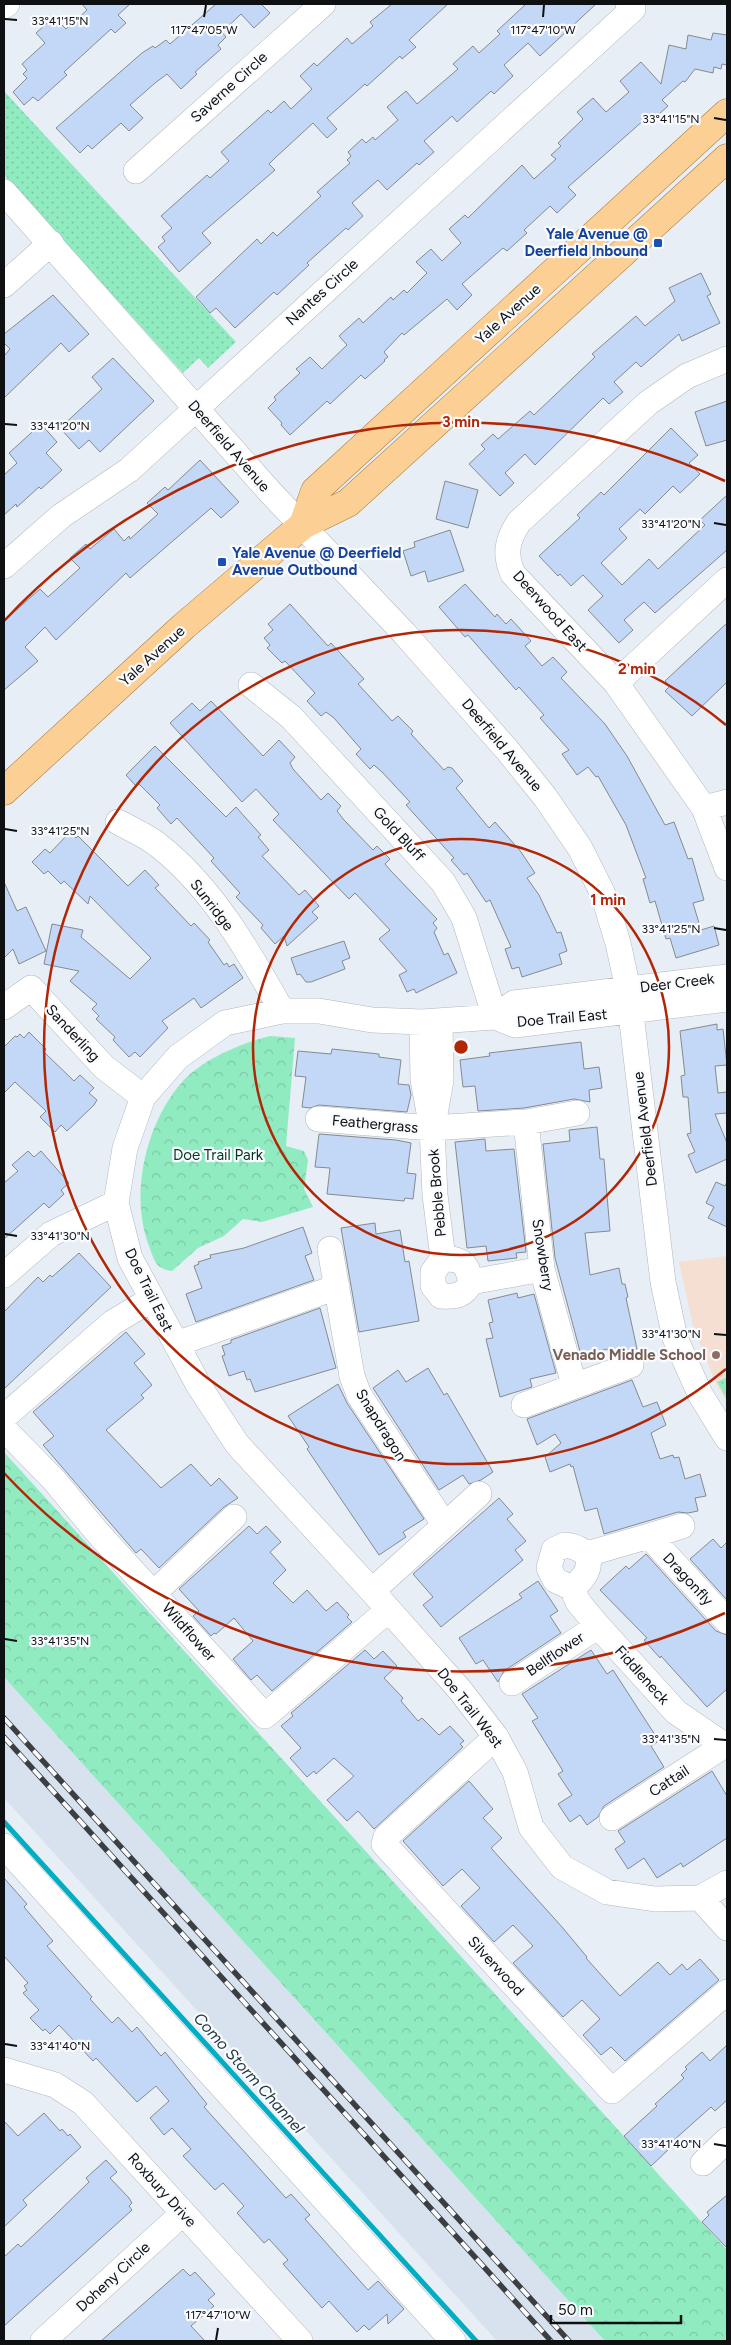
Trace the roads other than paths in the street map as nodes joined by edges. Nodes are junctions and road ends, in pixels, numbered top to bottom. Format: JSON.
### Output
{"nodes":[{"id":1,"x":7,"y":4,"type":"edge"},
{"id":2,"x":323,"y":4,"type":"edge"},
{"id":3,"x":4,"y":6,"type":"edge"},
{"id":4,"x":631,"y":6,"type":"edge"},
{"id":5,"x":727,"y":113,"type":"edge"},
{"id":6,"x":727,"y":158,"type":"edge"},
{"id":7,"x":136,"y":171,"type":"dead end"},
{"id":8,"x":4,"y":192,"type":"edge"},
{"id":9,"x":51,"y":243,"type":"junction"},
{"id":10,"x":4,"y":285,"type":"edge"},
{"id":11,"x":727,"y":359,"type":"edge"},
{"id":12,"x":196,"y":407,"type":"junction"},
{"id":13,"x":303,"y":525,"type":"junction"},
{"id":14,"x":4,"y":566,"type":"edge"},
{"id":15,"x":727,"y":580,"type":"edge"},
{"id":16,"x":616,"y":683,"type":"junction"},
{"id":17,"x":251,"y":685,"type":"dead end"},
{"id":18,"x":4,"y":791,"type":"edge"},
{"id":19,"x":716,"y":805,"type":"edge"},
{"id":20,"x":118,"y":822,"type":"dead end"},
{"id":21,"x":727,"y":868,"type":"edge"},
{"id":22,"x":727,"y":977,"type":"edge"},
{"id":23,"x":727,"y":999,"type":"edge"},
{"id":24,"x":629,"y":1000,"type":"junction"},
{"id":25,"x":4,"y":1007,"type":"edge"},
{"id":26,"x":282,"y":1011,"type":"junction"},
{"id":27,"x":495,"y":1017,"type":"junction"},
{"id":28,"x":431,"y":1022,"type":"junction"},
{"id":29,"x":143,"y":1097,"type":"junction"},
{"id":30,"x":577,"y":1113,"type":"dead end"},
{"id":31,"x":318,"y":1119,"type":"dead end"},
{"id":32,"x":526,"y":1122,"type":"junction"},
{"id":33,"x":432,"y":1128,"type":"junction"},
{"id":34,"x":116,"y":1203,"type":"junction"},
{"id":35,"x":330,"y":1250,"type":"dead end"},
{"id":36,"x":443,"y":1258,"type":"junction"},
{"id":37,"x":542,"y":1269,"type":"junction"},
{"id":38,"x":4,"y":1275,"type":"edge"},
{"id":39,"x":472,"y":1282,"type":"junction"},
{"id":40,"x":337,"y":1287,"type":"junction"},
{"id":41,"x":152,"y":1299,"type":"junction"},
{"id":42,"x":176,"y":1344,"type":"junction"},
{"id":43,"x":631,"y":1365,"type":"dead end"},
{"id":44,"x":574,"y":1385,"type":"junction"},
{"id":45,"x":524,"y":1405,"type":"dead end"},
{"id":46,"x":4,"y":1417,"type":"edge"},
{"id":47,"x":4,"y":1429,"type":"edge"},
{"id":48,"x":727,"y":1438,"type":"edge"},
{"id":49,"x":479,"y":1494,"type":"dead end"},
{"id":50,"x":234,"y":1517,"type":"dead end"},
{"id":51,"x":444,"y":1524,"type":"junction"},
{"id":52,"x":682,"y":1526,"type":"dead end"},
{"id":53,"x":649,"y":1536,"type":"junction"},
{"id":54,"x":586,"y":1554,"type":"junction"},
{"id":55,"x":572,"y":1588,"type":"junction"},
{"id":56,"x":154,"y":1593,"type":"junction"},
{"id":57,"x":380,"y":1601,"type":"junction"},
{"id":58,"x":727,"y":1621,"type":"edge"},
{"id":59,"x":598,"y":1626,"type":"junction"},
{"id":60,"x":512,"y":1683,"type":"dead end"},
{"id":61,"x":496,"y":1736,"type":"junction"},
{"id":62,"x":723,"y":1738,"type":"edge"},
{"id":63,"x":612,"y":1818,"type":"dead end"},
{"id":64,"x":4,"y":1846,"type":"edge"},
{"id":65,"x":727,"y":1883,"type":"edge"},
{"id":66,"x":700,"y":1898,"type":"junction"},
{"id":67,"x":727,"y":1928,"type":"edge"},
{"id":68,"x":727,"y":1992,"type":"edge"},
{"id":69,"x":4,"y":2070,"type":"edge"},
{"id":70,"x":727,"y":2140,"type":"edge"},
{"id":71,"x":703,"y":2163,"type":"dead end"},
{"id":72,"x":182,"y":2214,"type":"junction"},
{"id":73,"x":43,"y":2341,"type":"edge"},
{"id":74,"x":300,"y":2341,"type":"edge"},
{"id":75,"x":453,"y":2341,"type":"edge"}],
"edges":[{"from":1,"to":3,"type":"street"},
{"from":2,"to":7,"type":"street","name":"Saverne Circle"},
{"from":4,"to":12,"type":"street","name":"Nantes Circle"},
{"from":5,"to":13,"type":"main road","name":"Yale Avenue"},
{"from":6,"to":13,"type":"main road","name":"Yale Avenue"},
{"from":8,"to":9,"type":"street","name":"Deerfield Avenue"},
{"from":9,"to":10,"type":"street"},
{"from":9,"to":12,"type":"street","name":"Deerfield Avenue"},
{"from":11,"to":16,"type":"street","name":"Deerwood East"},
{"from":12,"to":13,"type":"street","name":"Deerfield Avenue"},
{"from":12,"to":14,"type":"street","name":"Nantes Circle"},
{"from":13,"to":18,"type":"main road","name":"Yale Avenue"},
{"from":13,"to":24,"type":"street","name":"Deerfield Avenue"},
{"from":15,"to":16,"type":"street"},
{"from":16,"to":19,"type":"street","name":"Deerwood East"},
{"from":17,"to":27,"type":"street","name":"Gold Bluff"},
{"from":19,"to":21,"type":"street","name":"Deerwood East"},
{"from":20,"to":26,"type":"street","name":"Sunridge"},
{"from":22,"to":24,"type":"street","name":"Deer Creek"},
{"from":23,"to":24,"type":"street","name":"Deer Creek"},
{"from":24,"to":27,"type":"street","name":"Doe Trail East"},
{"from":24,"to":48,"type":"street","name":"Deerfield Avenue"},
{"from":25,"to":29,"type":"street","name":"Sanderling"},
{"from":26,"to":28,"type":"street","name":"Doe Trail East"},
{"from":26,"to":29,"type":"street","name":"Doe Trail East"},
{"from":27,"to":28,"type":"street","name":"Doe Trail East"},
{"from":28,"to":33,"type":"street","name":"Pebble Brook"},
{"from":29,"to":34,"type":"street","name":"Doe Trail East"},
{"from":30,"to":32,"type":"street"},
{"from":31,"to":33,"type":"street","name":"Feathergrass"},
{"from":32,"to":33,"type":"street"},
{"from":32,"to":37,"type":"street","name":"Snowberry"},
{"from":33,"to":36,"type":"street","name":"Pebble Brook"},
{"from":34,"to":38,"type":"street"},
{"from":34,"to":41,"type":"street","name":"Doe Trail East"},
{"from":35,"to":40,"type":"street","name":"Snapdragon"},
{"from":36,"to":39,"type":"street","name":"Pebble Brook"},
{"from":36,"to":39,"type":"street","name":"Pebble Brook"},
{"from":37,"to":39,"type":"street","name":"Pebble Brook"},
{"from":37,"to":44,"type":"street","name":"Snowberry"},
{"from":40,"to":42,"type":"street"},
{"from":40,"to":51,"type":"street","name":"Snapdragon"},
{"from":41,"to":42,"type":"street","name":"Doe Trail East"},
{"from":41,"to":46,"type":"street"},
{"from":42,"to":57,"type":"street","name":"Doe Trail East"},
{"from":43,"to":44,"type":"street"},
{"from":44,"to":45,"type":"street"},
{"from":47,"to":56,"type":"street","name":"Wildflower"},
{"from":49,"to":51,"type":"street"},
{"from":50,"to":56,"type":"street"},
{"from":51,"to":57,"type":"street"},
{"from":52,"to":53,"type":"street","name":"Dragonfly"},
{"from":53,"to":54,"type":"street","name":"Dragonfly"},
{"from":53,"to":58,"type":"street","name":"Dragonfly"},
{"from":54,"to":55,"type":"street"},
{"from":54,"to":55,"type":"street","name":"Fiddleneck"},
{"from":55,"to":59,"type":"street","name":"Fiddleneck"},
{"from":56,"to":57,"type":"street","name":"Wildflower"},
{"from":57,"to":61,"type":"street","name":"Doe Trail West"},
{"from":59,"to":60,"type":"street","name":"Bellflower"},
{"from":59,"to":62,"type":"street","name":"Fiddleneck"},
{"from":61,"to":66,"type":"street","name":"Doe Trail West"},
{"from":61,"to":68,"type":"street","name":"Silverwood"},
{"from":62,"to":63,"type":"street","name":"Cattail"},
{"from":64,"to":75,"type":"street"},
{"from":65,"to":66,"type":"street","name":"Doe Trail West"},
{"from":66,"to":67,"type":"street"},
{"from":69,"to":72,"type":"street","name":"Roxbury Drive"},
{"from":70,"to":71,"type":"street"},
{"from":72,"to":73,"type":"street","name":"Doheny Circle"},
{"from":72,"to":74,"type":"street","name":"Roxbury Drive"}]}
